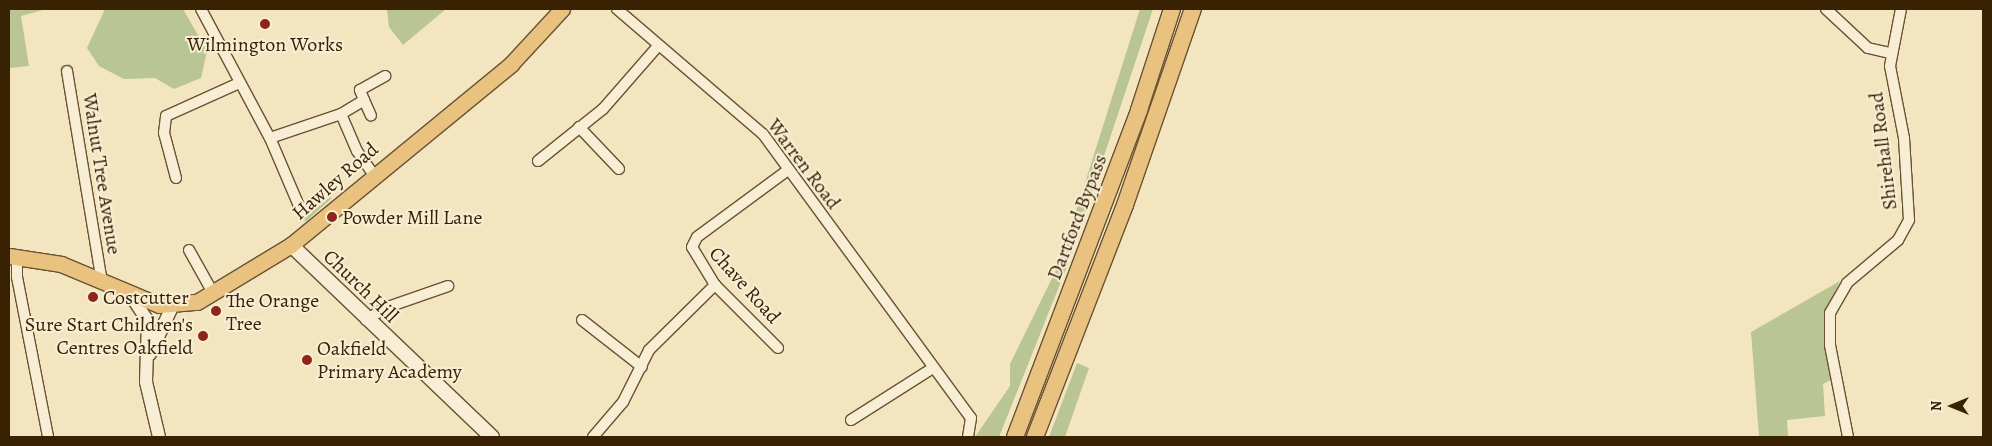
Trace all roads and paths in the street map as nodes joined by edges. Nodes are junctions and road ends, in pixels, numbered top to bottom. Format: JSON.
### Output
{"nodes":[{"id":1,"x":201,"y":9,"type":"edge"},
{"id":2,"x":562,"y":9,"type":"edge"},
{"id":3,"x":617,"y":9,"type":"edge"},
{"id":4,"x":1172,"y":9,"type":"edge"},
{"id":5,"x":1193,"y":9,"type":"edge"},
{"id":6,"x":1826,"y":9,"type":"edge"},
{"id":7,"x":1901,"y":9,"type":"edge"},
{"id":8,"x":658,"y":46,"type":"junction"},
{"id":9,"x":1890,"y":53,"type":"junction"},
{"id":10,"x":67,"y":71,"type":"dead end"},
{"id":11,"x":385,"y":76,"type":"dead end"},
{"id":12,"x":239,"y":83,"type":"junction"},
{"id":13,"x":364,"y":100,"type":"junction"},
{"id":14,"x":342,"y":114,"type":"junction"},
{"id":15,"x":371,"y":116,"type":"dead end"},
{"id":16,"x":579,"y":127,"type":"junction"},
{"id":17,"x":270,"y":138,"type":"junction"},
{"id":18,"x":538,"y":161,"type":"dead end"},
{"id":19,"x":619,"y":169,"type":"dead end"},
{"id":20,"x":788,"y":170,"type":"junction"},
{"id":21,"x":373,"y":174,"type":"junction"},
{"id":22,"x":176,"y":178,"type":"dead end"},
{"id":23,"x":299,"y":206,"type":"dead end"},
{"id":24,"x":291,"y":245,"type":"junction"},
{"id":25,"x":189,"y":250,"type":"dead end"},
{"id":26,"x":13,"y":256,"type":"edge"},
{"id":27,"x":102,"y":283,"type":"junction"},
{"id":28,"x":715,"y":285,"type":"junction"},
{"id":29,"x":448,"y":286,"type":"dead end"},
{"id":30,"x":213,"y":293,"type":"junction"},
{"id":31,"x":131,"y":296,"type":"junction"},
{"id":32,"x":165,"y":306,"type":"junction"},
{"id":33,"x":366,"y":320,"type":"junction"},
{"id":34,"x":582,"y":320,"type":"dead end"},
{"id":35,"x":778,"y":348,"type":"dead end"},
{"id":36,"x":147,"y":361,"type":"junction"},
{"id":37,"x":642,"y":367,"type":"junction"},
{"id":38,"x":933,"y":368,"type":"junction"},
{"id":39,"x":851,"y":420,"type":"dead end"},
{"id":40,"x":48,"y":437,"type":"edge"},
{"id":41,"x":158,"y":437,"type":"edge"},
{"id":42,"x":492,"y":437,"type":"edge"},
{"id":43,"x":593,"y":437,"type":"edge"},
{"id":44,"x":968,"y":437,"type":"edge"},
{"id":45,"x":1015,"y":437,"type":"edge"},
{"id":46,"x":1035,"y":437,"type":"edge"},
{"id":47,"x":1848,"y":437,"type":"edge"}],
"edges":[{"from":1,"to":12,"type":"street"},
{"from":2,"to":21,"type":"main road","name":"Hawley Road"},
{"from":3,"to":8,"type":"street","name":"Warren Road"},
{"from":4,"to":45,"type":"highway","name":"Dartford Bypass"},
{"from":5,"to":46,"type":"highway","name":"Dartford Bypass"},
{"from":6,"to":9,"type":"street"},
{"from":7,"to":9,"type":"street","name":"Shirehall Road"},
{"from":8,"to":16,"type":"street"},
{"from":8,"to":20,"type":"street","name":"Warren Road"},
{"from":9,"to":47,"type":"street","name":"Shirehall Road"},
{"from":10,"to":27,"type":"street","name":"Walnut Tree Avenue"},
{"from":11,"to":13,"type":"street"},
{"from":12,"to":17,"type":"street"},
{"from":12,"to":22,"type":"street"},
{"from":13,"to":14,"type":"street"},
{"from":13,"to":15,"type":"street"},
{"from":14,"to":17,"type":"street"},
{"from":14,"to":21,"type":"street"},
{"from":16,"to":18,"type":"street"},
{"from":16,"to":19,"type":"street"},
{"from":17,"to":23,"type":"street"},
{"from":20,"to":28,"type":"street","name":"Chave Road"},
{"from":20,"to":38,"type":"street","name":"Warren Road"},
{"from":21,"to":24,"type":"main road","name":"Hawley Road"},
{"from":24,"to":30,"type":"main road","name":"Hawley Road"},
{"from":24,"to":33,"type":"main road","name":"Church Hill"},
{"from":25,"to":30,"type":"street"},
{"from":26,"to":27,"type":"main road"},
{"from":26,"to":40,"type":"street"},
{"from":27,"to":31,"type":"main road"},
{"from":28,"to":35,"type":"street","name":"Chave Road"},
{"from":28,"to":37,"type":"street"},
{"from":29,"to":33,"type":"street"},
{"from":30,"to":32,"type":"main road","name":"Hawley Road"},
{"from":31,"to":32,"type":"main road"},
{"from":31,"to":36,"type":"street"},
{"from":32,"to":36,"type":"street"},
{"from":33,"to":42,"type":"main road","name":"Church Hill"},
{"from":34,"to":37,"type":"street"},
{"from":36,"to":41,"type":"street"},
{"from":37,"to":43,"type":"street"},
{"from":38,"to":39,"type":"street"},
{"from":38,"to":44,"type":"street","name":"Warren Road"}]}
